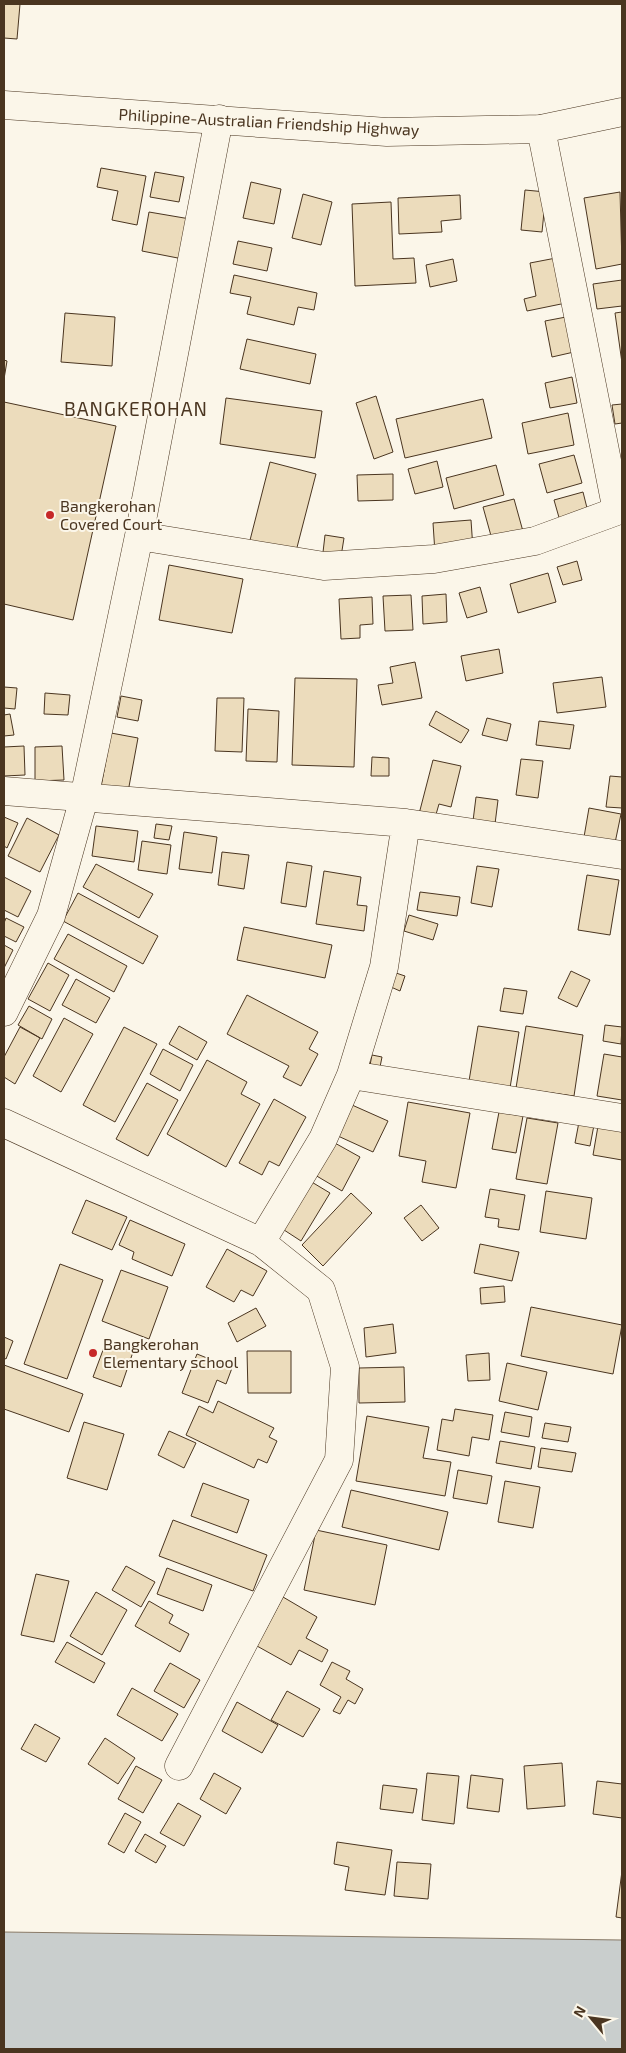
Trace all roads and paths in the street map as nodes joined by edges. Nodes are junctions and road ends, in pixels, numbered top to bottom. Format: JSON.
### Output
{"nodes":[{"id":1,"x":4,"y":105,"type":"edge"},
{"id":2,"x":622,"y":112,"type":"edge"},
{"id":3,"x":219,"y":119,"type":"junction"},
{"id":4,"x":541,"y":129,"type":"junction"},
{"id":5,"x":620,"y":510,"type":"edge"},
{"id":6,"x":139,"y":536,"type":"junction"},
{"id":7,"x":4,"y":791,"type":"edge"},
{"id":8,"x":84,"y":798,"type":"junction"},
{"id":9,"x":406,"y":823,"type":"junction"},
{"id":10,"x":622,"y":855,"type":"edge"},
{"id":11,"x":4,"y":1012,"type":"edge"},
{"id":12,"x":351,"y":1075,"type":"junction"},
{"id":13,"x":622,"y":1118,"type":"edge"},
{"id":14,"x":4,"y":1123,"type":"edge"},
{"id":15,"x":261,"y":1242,"type":"junction"},
{"id":16,"x":179,"y":1766,"type":"dead end"}],
"edges":[{"from":1,"to":3,"type":"street","name":"Philippine-Australian Friendship Highway"},
{"from":2,"to":4,"type":"street","name":"Philippine-Australian Friendship Highway"},
{"from":3,"to":4,"type":"street","name":"Philippine-Australian Friendship Highway"},
{"from":3,"to":6,"type":"street"},
{"from":4,"to":5,"type":"street"},
{"from":5,"to":6,"type":"street"},
{"from":6,"to":8,"type":"street"},
{"from":7,"to":8,"type":"street"},
{"from":8,"to":9,"type":"street"},
{"from":8,"to":11,"type":"street"},
{"from":9,"to":10,"type":"street"},
{"from":9,"to":12,"type":"street"},
{"from":12,"to":13,"type":"street"},
{"from":12,"to":15,"type":"street"},
{"from":14,"to":15,"type":"street"},
{"from":15,"to":16,"type":"street"}]}
